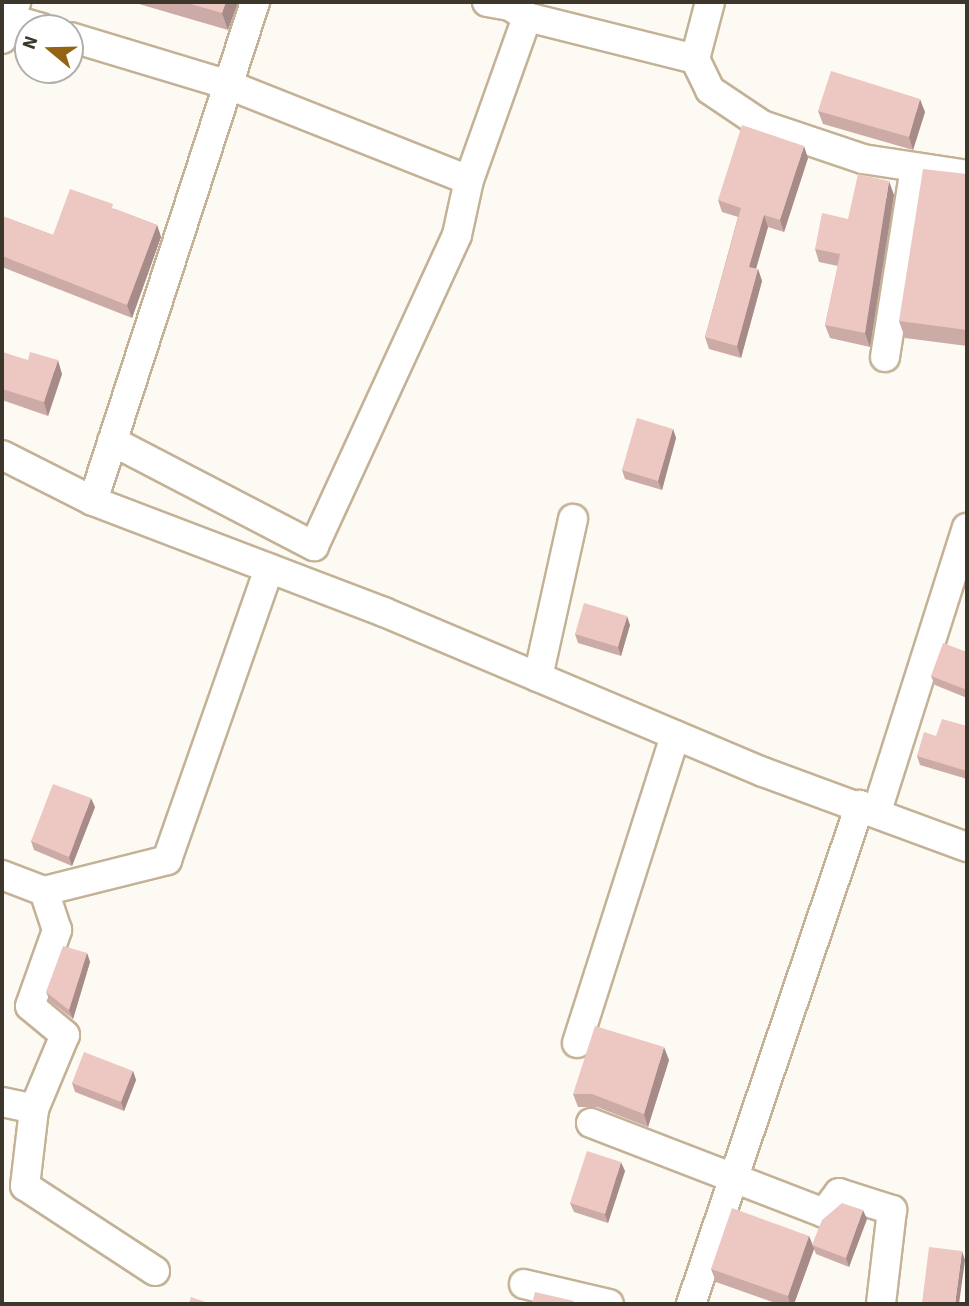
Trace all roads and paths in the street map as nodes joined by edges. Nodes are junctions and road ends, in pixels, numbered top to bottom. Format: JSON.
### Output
{"nodes":[{"id":1,"x":255,"y":2,"type":"edge"},
{"id":2,"x":487,"y":2,"type":"edge"},
{"id":3,"x":710,"y":2,"type":"edge"},
{"id":4,"x":527,"y":17,"type":"junction"},
{"id":5,"x":84,"y":41,"type":"edge"},
{"id":6,"x":695,"y":59,"type":"junction"},
{"id":7,"x":226,"y":83,"type":"junction"},
{"id":8,"x":915,"y":167,"type":"junction"},
{"id":9,"x":967,"y":175,"type":"edge"},
{"id":10,"x":469,"y":180,"type":"junction"},
{"id":11,"x":885,"y":357,"type":"dead end"},
{"id":12,"x":112,"y":441,"type":"junction"},
{"id":13,"x":2,"y":456,"type":"edge"},
{"id":14,"x":93,"y":501,"type":"junction"},
{"id":15,"x":573,"y":519,"type":"dead end"},
{"id":16,"x":967,"y":528,"type":"edge"},
{"id":17,"x":269,"y":568,"type":"junction"},
{"id":18,"x":538,"y":677,"type":"junction"},
{"id":19,"x":675,"y":735,"type":"junction"},
{"id":20,"x":868,"y":808,"type":"junction"},
{"id":21,"x":967,"y":847,"type":"edge"},
{"id":22,"x":2,"y":875,"type":"edge"},
{"id":23,"x":44,"y":891,"type":"junction"},
{"id":24,"x":578,"y":1043,"type":"dead end"},
{"id":25,"x":2,"y":1102,"type":"edge"},
{"id":26,"x":34,"y":1109,"type":"junction"},
{"id":27,"x":591,"y":1123,"type":"dead end"},
{"id":28,"x":734,"y":1179,"type":"junction"},
{"id":29,"x":155,"y":1271,"type":"dead end"},
{"id":30,"x":524,"y":1284,"type":"dead end"},
{"id":31,"x":609,"y":1304,"type":"edge"},
{"id":32,"x":692,"y":1304,"type":"edge"},
{"id":33,"x":881,"y":1304,"type":"edge"}],
"edges":[{"from":1,"to":7,"type":"street"},
{"from":2,"to":4,"type":"street"},
{"from":3,"to":6,"type":"street"},
{"from":4,"to":6,"type":"street"},
{"from":4,"to":10,"type":"street"},
{"from":5,"to":7,"type":"street"},
{"from":6,"to":8,"type":"street"},
{"from":7,"to":10,"type":"street"},
{"from":7,"to":12,"type":"street"},
{"from":8,"to":9,"type":"street"},
{"from":8,"to":11,"type":"street"},
{"from":10,"to":12,"type":"street"},
{"from":12,"to":14,"type":"street"},
{"from":13,"to":14,"type":"street"},
{"from":14,"to":17,"type":"street"},
{"from":15,"to":18,"type":"street"},
{"from":16,"to":20,"type":"street"},
{"from":17,"to":18,"type":"street"},
{"from":17,"to":23,"type":"street"},
{"from":18,"to":19,"type":"street"},
{"from":19,"to":20,"type":"street"},
{"from":19,"to":24,"type":"street"},
{"from":20,"to":21,"type":"street"},
{"from":20,"to":28,"type":"street"},
{"from":22,"to":23,"type":"street"},
{"from":23,"to":26,"type":"street"},
{"from":25,"to":26,"type":"street"},
{"from":26,"to":29,"type":"street"},
{"from":27,"to":28,"type":"street"},
{"from":28,"to":32,"type":"street"},
{"from":28,"to":33,"type":"street"},
{"from":30,"to":31,"type":"street"}]}
